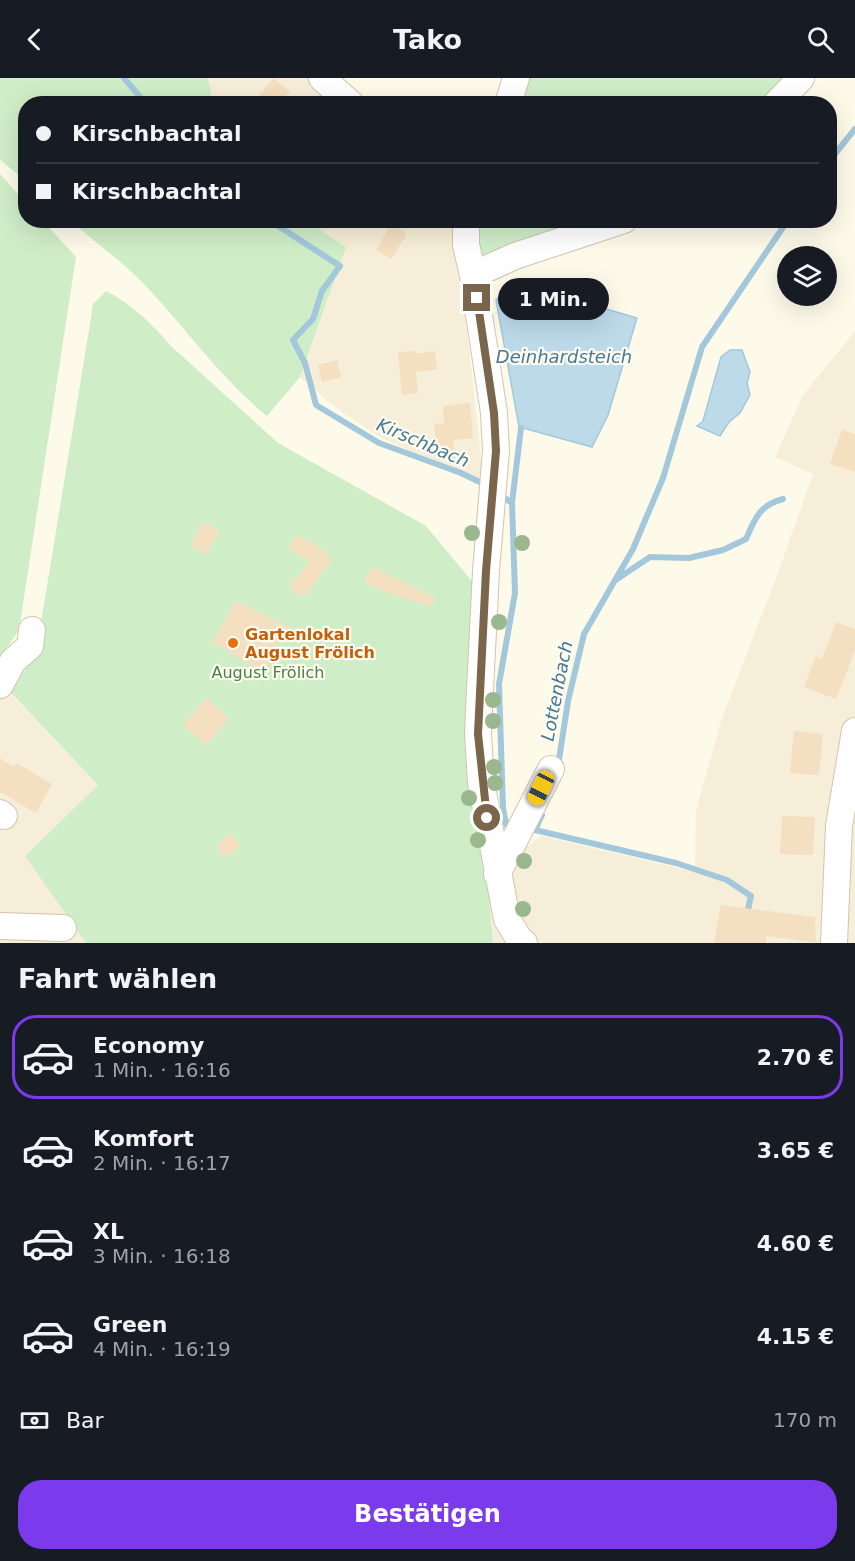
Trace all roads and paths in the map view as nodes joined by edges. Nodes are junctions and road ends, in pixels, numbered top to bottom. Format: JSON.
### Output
{"nodes":[{"id":1,"x":322,"y":78,"type":"edge"},
{"id":2,"x":516,"y":78,"type":"edge"},
{"id":3,"x":801,"y":78,"type":"edge"},
{"id":4,"x":342,"y":96,"type":"edge"},
{"id":5,"x":510,"y":96,"type":"edge"},
{"id":6,"x":784,"y":96,"type":"edge"},
{"id":7,"x":466,"y":228,"type":"edge"},
{"id":8,"x":600,"y":228,"type":"edge"},
{"id":9,"x":473,"y":275,"type":"junction"},
{"id":10,"x":32,"y":630,"type":"dead end"},
{"id":11,"x":0,"y":685,"type":"edge"},
{"id":12,"x":855,"y":731,"type":"edge"},
{"id":13,"x":551,"y":769,"type":"dead end"},
{"id":14,"x":497,"y":874,"type":"junction"},
{"id":15,"x":0,"y":926,"type":"edge"},
{"id":16,"x":63,"y":928,"type":"dead end"},
{"id":17,"x":521,"y":941,"type":"edge"},
{"id":18,"x":834,"y":943,"type":"edge"}],
"edges":[{"from":1,"to":4,"type":"street"},
{"from":2,"to":5,"type":"street"},
{"from":3,"to":6,"type":"street"},
{"from":7,"to":9,"type":"street"},
{"from":8,"to":9,"type":"street"},
{"from":9,"to":14,"type":"street"},
{"from":10,"to":11,"type":"street"},
{"from":12,"to":18,"type":"street"},
{"from":13,"to":14,"type":"street"},
{"from":14,"to":17,"type":"street"},
{"from":15,"to":16,"type":"street"}]}
